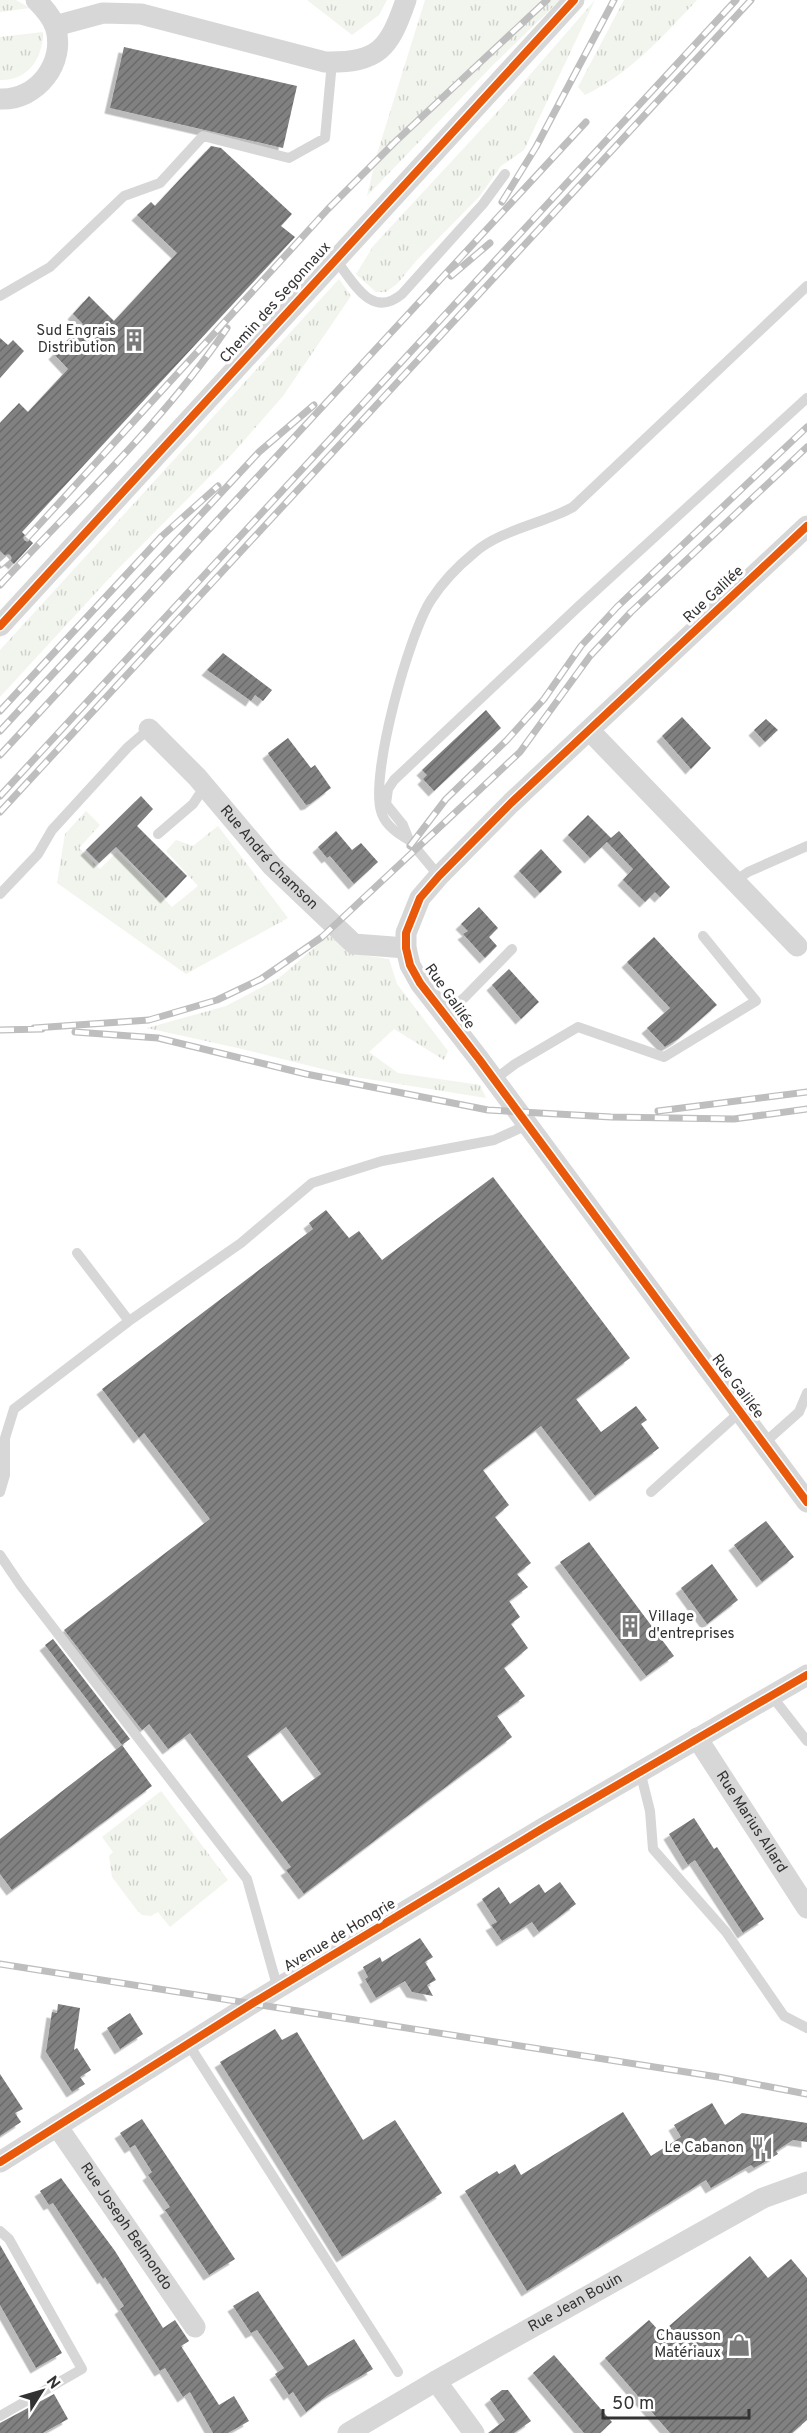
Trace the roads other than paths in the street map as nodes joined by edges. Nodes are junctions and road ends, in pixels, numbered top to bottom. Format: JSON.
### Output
{"nodes":[{"id":1,"x":36,"y":0,"type":"edge"},
{"id":2,"x":406,"y":0,"type":"edge"},
{"id":3,"x":574,"y":0,"type":"edge"},
{"id":4,"x":55,"y":26,"type":"junction"},
{"id":5,"x":332,"y":62,"type":"junction"},
{"id":6,"x":0,"y":99,"type":"edge"},
{"id":7,"x":505,"y":174,"type":"dead end"},
{"id":8,"x":334,"y":259,"type":"junction"},
{"id":9,"x":807,"y":286,"type":"edge"},
{"id":10,"x":0,"y":296,"type":"edge"},
{"id":11,"x":807,"y":398,"type":"edge"},
{"id":12,"x":807,"y":526,"type":"edge"},
{"id":13,"x":0,"y":626,"type":"edge"},
{"id":14,"x":149,"y":729,"type":"joint"},
{"id":15,"x":590,"y":731,"type":"junction"},
{"id":16,"x":205,"y":786,"type":"junction"},
{"id":17,"x":158,"y":834,"type":"dead end"},
{"id":18,"x":409,"y":840,"type":"junction"},
{"id":19,"x":807,"y":846,"type":"edge"},
{"id":20,"x":439,"y":876,"type":"junction"},
{"id":21,"x":735,"y":881,"type":"junction"},
{"id":22,"x":0,"y":894,"type":"edge"},
{"id":23,"x":703,"y":936,"type":"dead end"},
{"id":24,"x":797,"y":946,"type":"dead end"},
{"id":25,"x":406,"y":948,"type":"junction"},
{"id":26,"x":512,"y":949,"type":"dead end"},
{"id":27,"x":443,"y":1016,"type":"junction"},
{"id":28,"x":494,"y":1080,"type":"junction"},
{"id":29,"x":527,"y":1125,"type":"junction"},
{"id":30,"x":77,"y":1253,"type":"dead end"},
{"id":31,"x":129,"y":1321,"type":"junction"},
{"id":32,"x":807,"y":1393,"type":"edge"},
{"id":33,"x":739,"y":1413,"type":"junction"},
{"id":34,"x":763,"y":1444,"type":"junction"},
{"id":35,"x":0,"y":1492,"type":"edge"},
{"id":36,"x":651,"y":1492,"type":"dead end"},
{"id":37,"x":807,"y":1502,"type":"edge"},
{"id":38,"x":0,"y":1555,"type":"edge"},
{"id":39,"x":807,"y":1675,"type":"edge"},
{"id":40,"x":771,"y":1695,"type":"junction"},
{"id":41,"x":697,"y":1738,"type":"junction"},
{"id":42,"x":807,"y":1741,"type":"edge"},
{"id":43,"x":640,"y":1771,"type":"junction"},
{"id":44,"x":807,"y":1908,"type":"edge"},
{"id":45,"x":278,"y":1989,"type":"junction"},
{"id":46,"x":807,"y":2028,"type":"edge"},
{"id":47,"x":189,"y":2045,"type":"junction"},
{"id":48,"x":57,"y":2126,"type":"junction"},
{"id":49,"x":0,"y":2162,"type":"edge"},
{"id":50,"x":807,"y":2182,"type":"edge"},
{"id":51,"x":0,"y":2231,"type":"edge"},
{"id":52,"x":195,"y":2327,"type":"dead end"},
{"id":53,"x":398,"y":2372,"type":"dead end"},
{"id":54,"x":436,"y":2381,"type":"junction"},
{"id":55,"x":0,"y":2416,"type":"edge"},
{"id":56,"x":348,"y":2433,"type":"edge"},
{"id":57,"x":474,"y":2433,"type":"edge"}],
"edges":[{"from":1,"to":4,"type":"street"},
{"from":2,"to":5,"type":"street"},
{"from":3,"to":8,"type":"street","name":"Chemin des Segonnaux"},
{"from":4,"to":5,"type":"street"},
{"from":4,"to":6,"type":"street"},
{"from":5,"to":10,"type":"lane"},
{"from":7,"to":8,"type":"lane"},
{"from":8,"to":13,"type":"street","name":"Chemin des Segonnaux"},
{"from":9,"to":18,"type":"lane"},
{"from":11,"to":18,"type":"lane"},
{"from":12,"to":15,"type":"street","name":"Rue Galilée"},
{"from":14,"to":16,"type":"street","name":"Rue André Chamson"},
{"from":14,"to":22,"type":"lane"},
{"from":15,"to":20,"type":"street","name":"Rue Galilée"},
{"from":15,"to":21,"type":"street"},
{"from":16,"to":17,"type":"lane"},
{"from":16,"to":25,"type":"street","name":"Rue André Chamson"},
{"from":18,"to":20,"type":"lane"},
{"from":19,"to":21,"type":"lane"},
{"from":20,"to":25,"type":"street","name":"Rue Galilée"},
{"from":21,"to":24,"type":"street"},
{"from":23,"to":28,"type":"lane"},
{"from":25,"to":27,"type":"street","name":"Rue Galilée"},
{"from":26,"to":27,"type":"lane"},
{"from":27,"to":28,"type":"street","name":"Rue Galilée"},
{"from":28,"to":29,"type":"street","name":"Rue Galilée"},
{"from":29,"to":31,"type":"lane"},
{"from":29,"to":33,"type":"street","name":"Rue Galilée"},
{"from":30,"to":31,"type":"lane"},
{"from":31,"to":35,"type":"lane"},
{"from":32,"to":34,"type":"lane"},
{"from":33,"to":34,"type":"street","name":"Rue Galilée"},
{"from":33,"to":36,"type":"lane"},
{"from":34,"to":37,"type":"street","name":"Rue Galilée"},
{"from":38,"to":45,"type":"lane"},
{"from":39,"to":40,"type":"street","name":"Avenue de Hongrie"},
{"from":40,"to":41,"type":"street","name":"Avenue de Hongrie"},
{"from":40,"to":42,"type":"lane"},
{"from":41,"to":43,"type":"street","name":"Avenue de Hongrie"},
{"from":41,"to":44,"type":"street","name":"Rue Marius Allard"},
{"from":43,"to":45,"type":"street","name":"Avenue de Hongrie"},
{"from":43,"to":46,"type":"lane"},
{"from":45,"to":47,"type":"street","name":"Avenue de Hongrie"},
{"from":47,"to":48,"type":"street","name":"Avenue de Hongrie"},
{"from":47,"to":53,"type":"lane"},
{"from":48,"to":49,"type":"street","name":"Avenue de Hongrie"},
{"from":48,"to":52,"type":"street","name":"Rue Joseph Belmondo"},
{"from":50,"to":54,"type":"street","name":"Rue Jean Bouin"},
{"from":51,"to":55,"type":"lane"},
{"from":54,"to":56,"type":"street","name":"Rue Jean Bouin"},
{"from":54,"to":57,"type":"street"}]}
